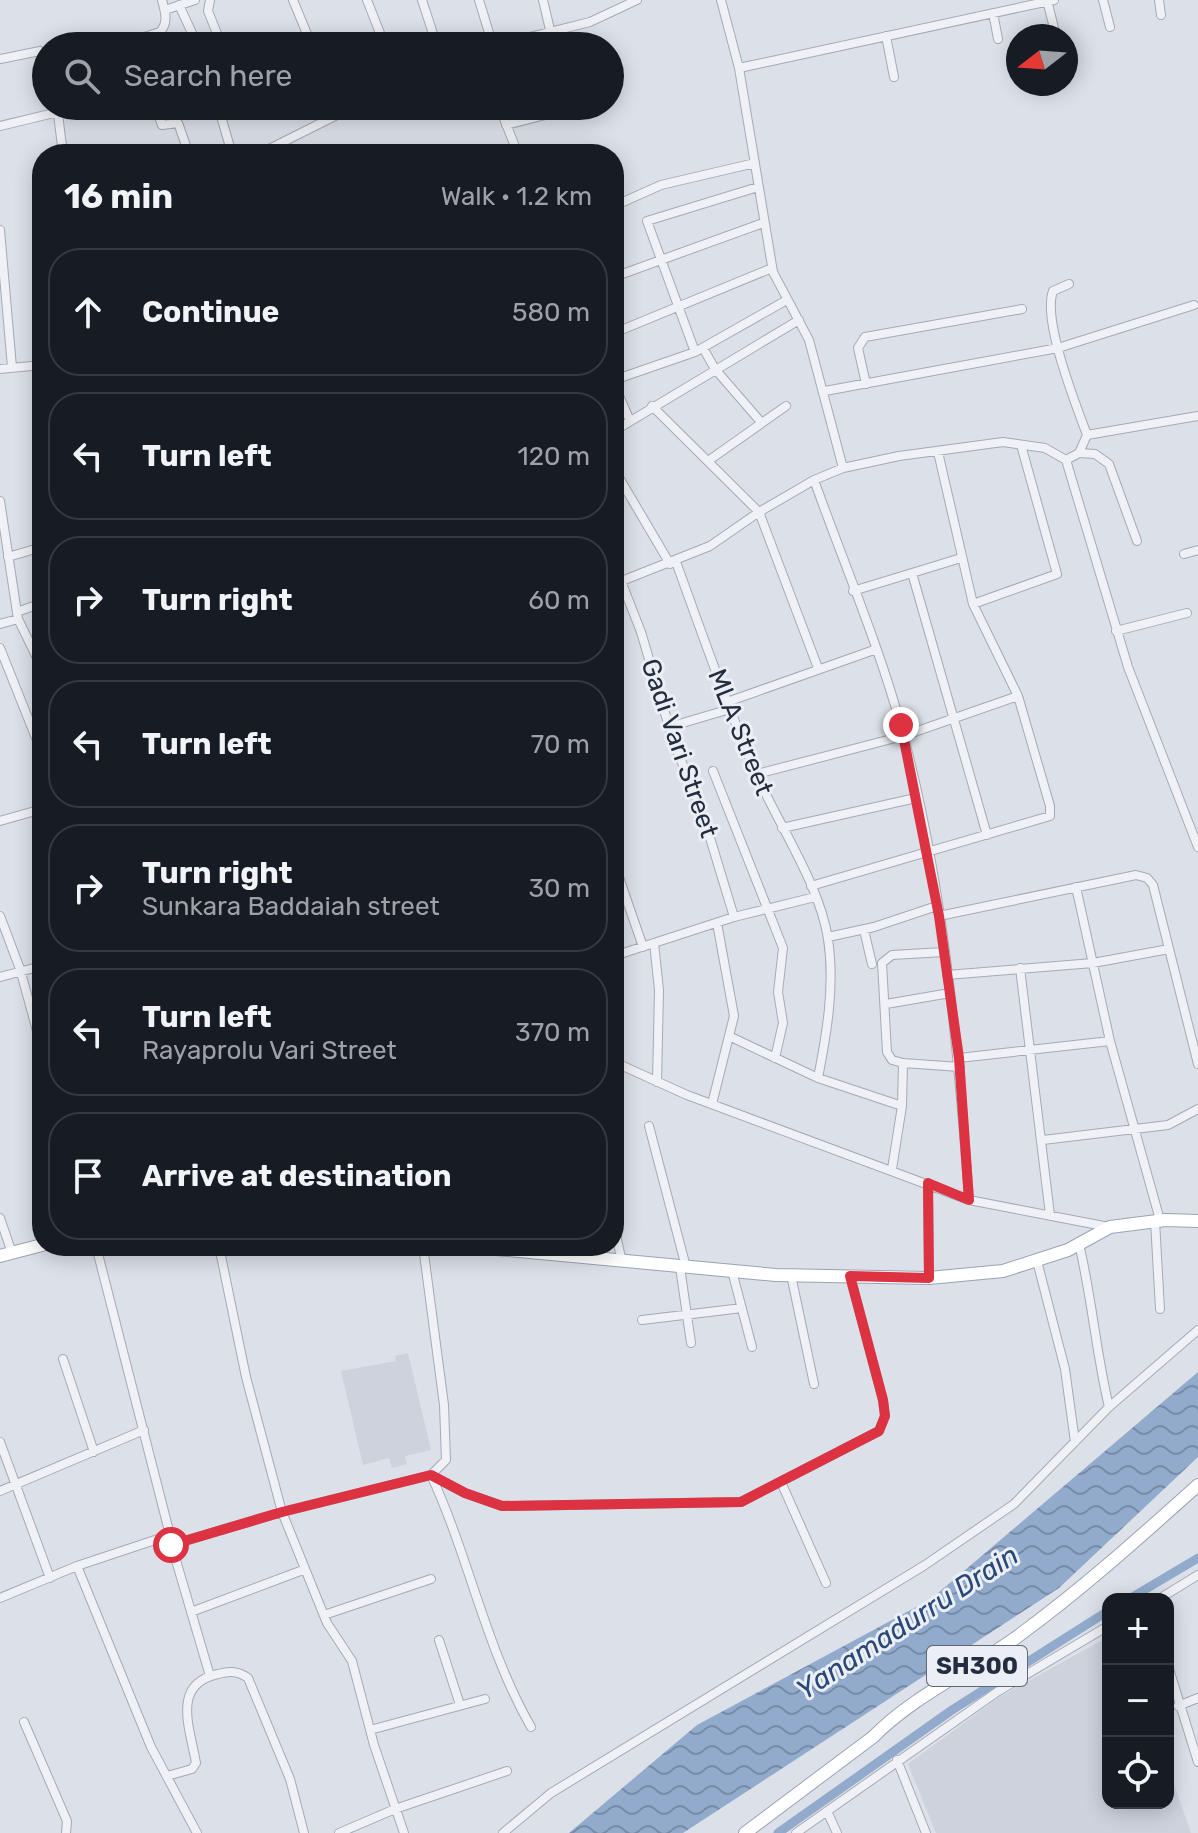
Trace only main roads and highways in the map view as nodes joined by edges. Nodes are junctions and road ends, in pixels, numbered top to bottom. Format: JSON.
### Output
{"nodes":[{"id":1,"x":1198,"y":1221,"type":"edge"},
{"id":2,"x":32,"y":1248,"type":"edge"},
{"id":3,"x":6,"y":1254,"type":"edge"},
{"id":4,"x":586,"y":1256,"type":"edge"},
{"id":5,"x":1198,"y":1485,"type":"edge"},
{"id":6,"x":745,"y":1833,"type":"edge"}],
"edges":[{"from":1,"to":4,"type":"main road"},
{"from":2,"to":3,"type":"main road"},
{"from":5,"to":6,"type":"main road","number":"SH300"}]}
